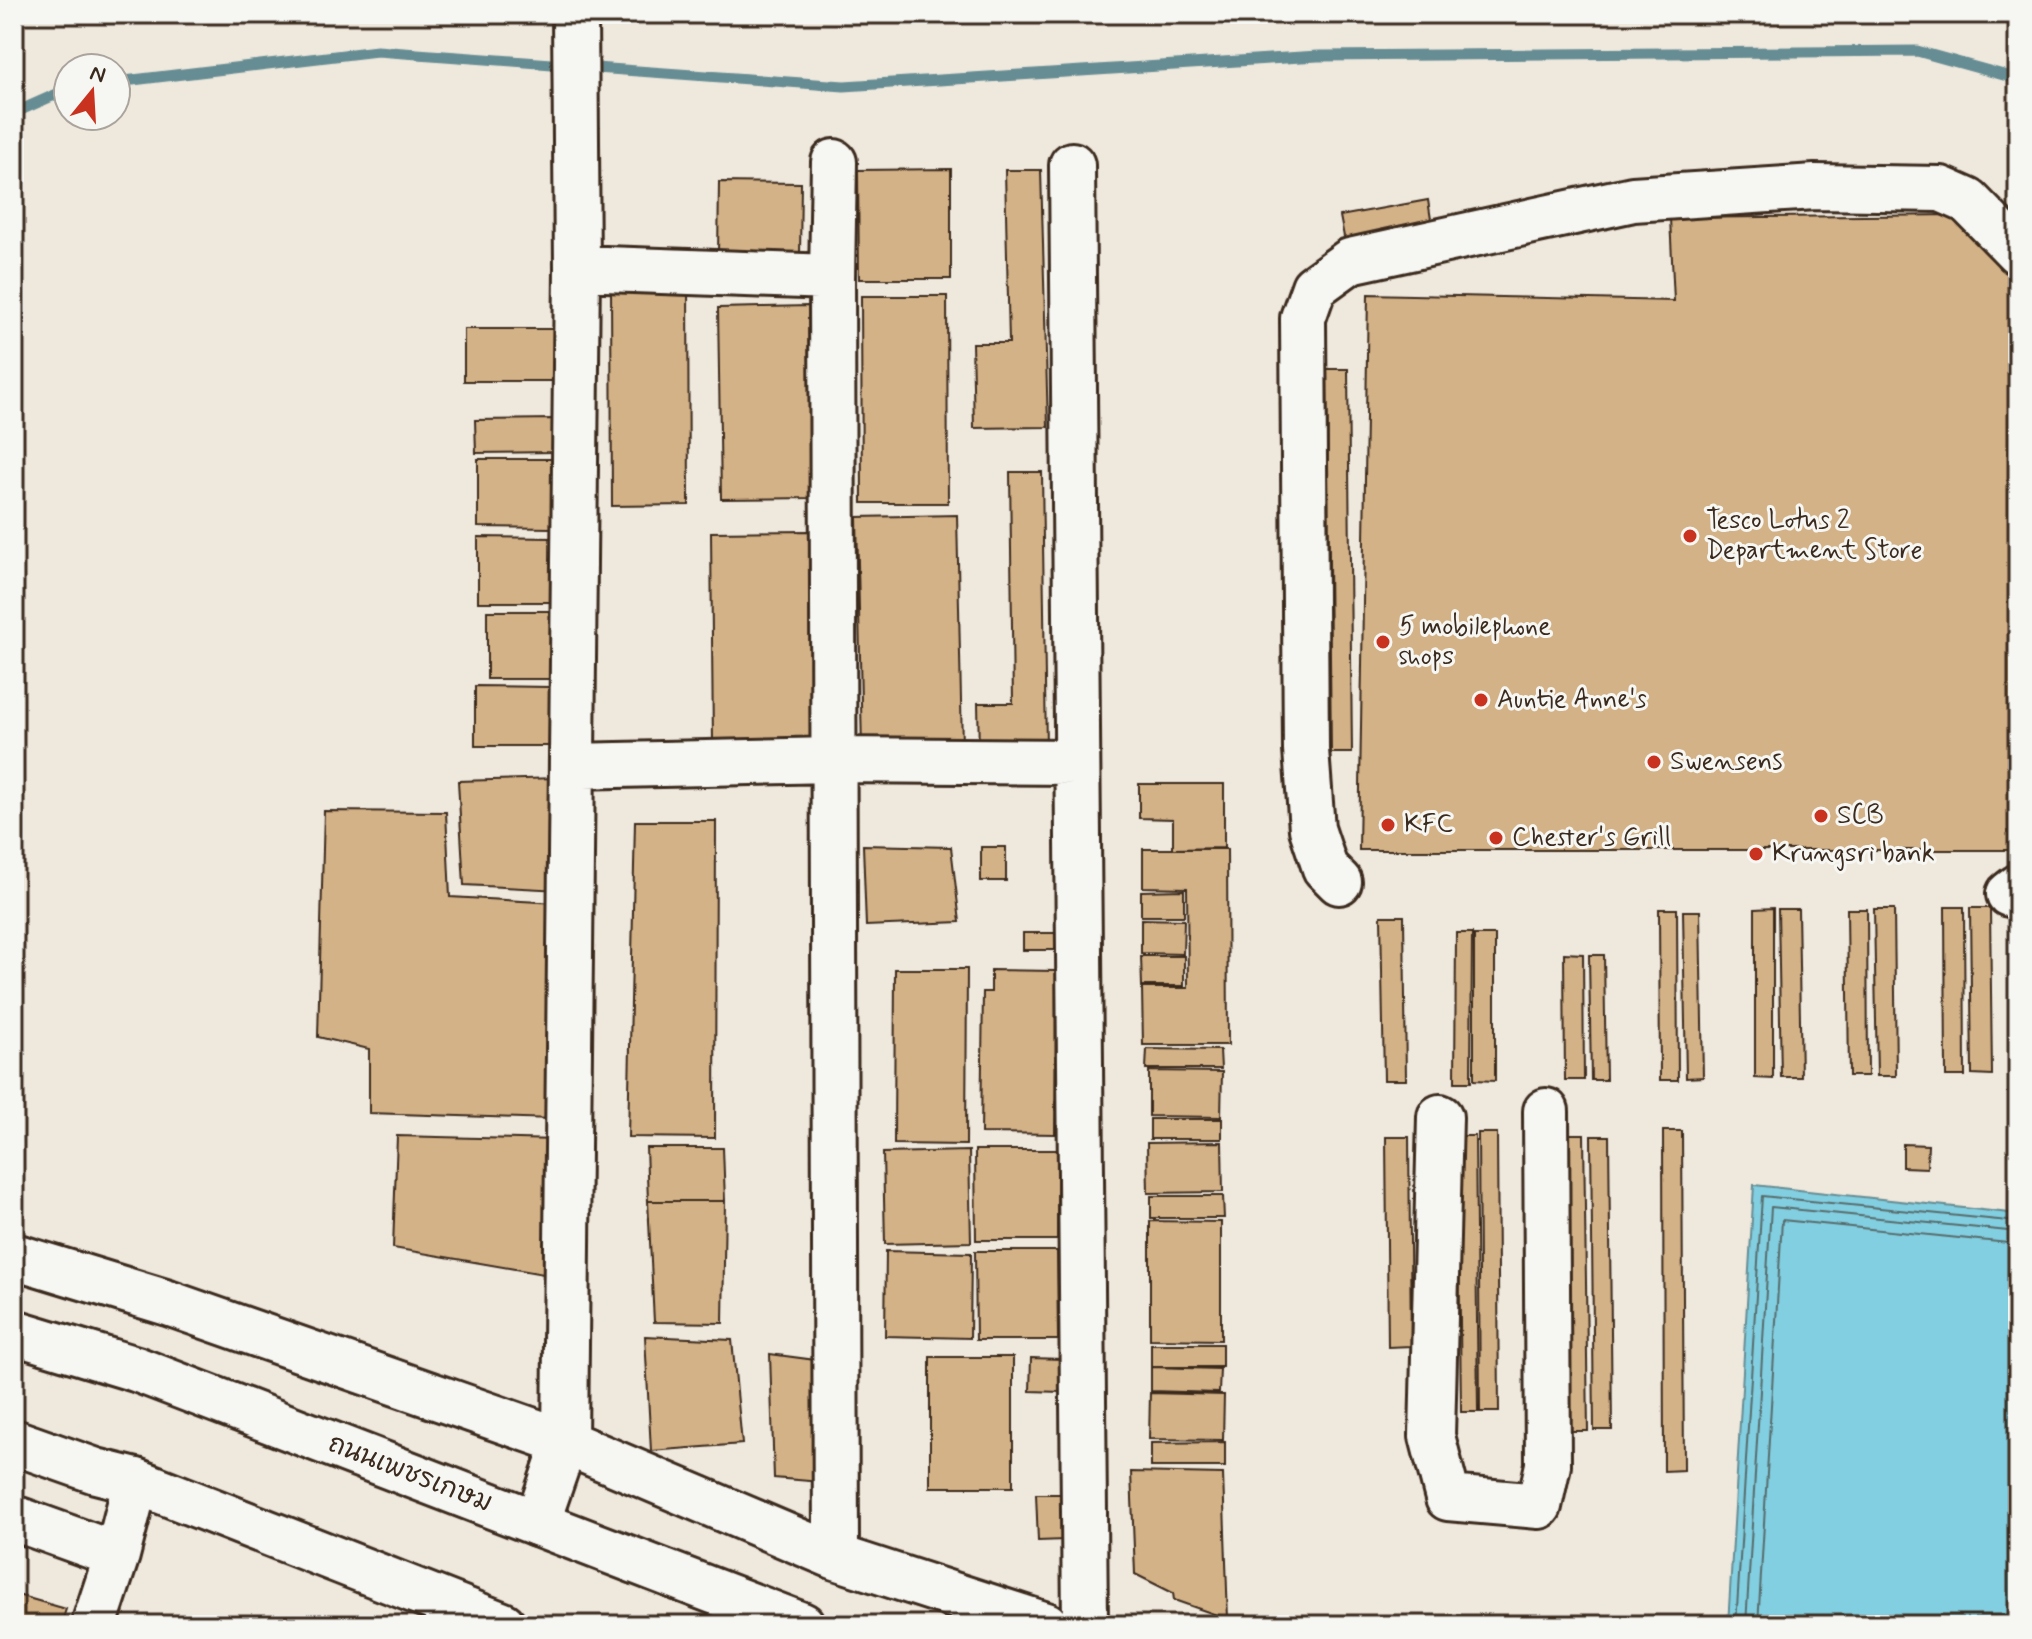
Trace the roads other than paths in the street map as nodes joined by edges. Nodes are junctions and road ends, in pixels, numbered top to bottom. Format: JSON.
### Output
{"nodes":[{"id":1,"x":575,"y":17,"type":"edge"},
{"id":2,"x":834,"y":162,"type":"dead end"},
{"id":3,"x":1072,"y":165,"type":"dead end"},
{"id":4,"x":2018,"y":252,"type":"edge"},
{"id":5,"x":577,"y":268,"type":"junction"},
{"id":6,"x":832,"y":277,"type":"junction"},
{"id":7,"x":834,"y":760,"type":"junction"},
{"id":8,"x":1077,"y":762,"type":"junction"},
{"id":9,"x":573,"y":766,"type":"junction"},
{"id":10,"x":1339,"y":882,"type":"dead end"},
{"id":11,"x":1546,"y":1111,"type":"dead end"},
{"id":12,"x":1440,"y":1117,"type":"dead end"},
{"id":13,"x":14,"y":1256,"type":"edge"},
{"id":14,"x":14,"y":1332,"type":"edge"},
{"id":15,"x":14,"y":1442,"type":"edge"},
{"id":16,"x":565,"y":1442,"type":"junction"},
{"id":17,"x":136,"y":1481,"type":"junction"},
{"id":18,"x":14,"y":1518,"type":"edge"},
{"id":19,"x":537,"y":1523,"type":"junction"},
{"id":20,"x":117,"y":1555,"type":"junction"},
{"id":21,"x":836,"y":1557,"type":"junction"},
{"id":22,"x":94,"y":1625,"type":"edge"},
{"id":23,"x":503,"y":1625,"type":"edge"},
{"id":24,"x":802,"y":1625,"type":"edge"},
{"id":25,"x":1046,"y":1625,"type":"edge"},
{"id":26,"x":1085,"y":1625,"type":"edge"}],
"edges":[{"from":1,"to":5,"type":"street"},
{"from":2,"to":6,"type":"street"},
{"from":3,"to":8,"type":"street"},
{"from":4,"to":10,"type":"street"},
{"from":5,"to":6,"type":"street"},
{"from":5,"to":9,"type":"street"},
{"from":6,"to":7,"type":"street"},
{"from":7,"to":8,"type":"street"},
{"from":7,"to":9,"type":"street"},
{"from":7,"to":21,"type":"street"},
{"from":8,"to":26,"type":"street"},
{"from":9,"to":16,"type":"street"},
{"from":11,"to":12,"type":"street"},
{"from":13,"to":16,"type":"street"},
{"from":14,"to":19,"type":"street","name":"ถนนเพชรเกษม"},
{"from":15,"to":17,"type":"street"},
{"from":16,"to":19,"type":"street"},
{"from":16,"to":21,"type":"street"},
{"from":17,"to":20,"type":"street"},
{"from":17,"to":23,"type":"street"},
{"from":18,"to":20,"type":"street"},
{"from":19,"to":24,"type":"street","name":"ถนนเพชรเกษม"},
{"from":20,"to":22,"type":"street"},
{"from":21,"to":25,"type":"street"}]}
